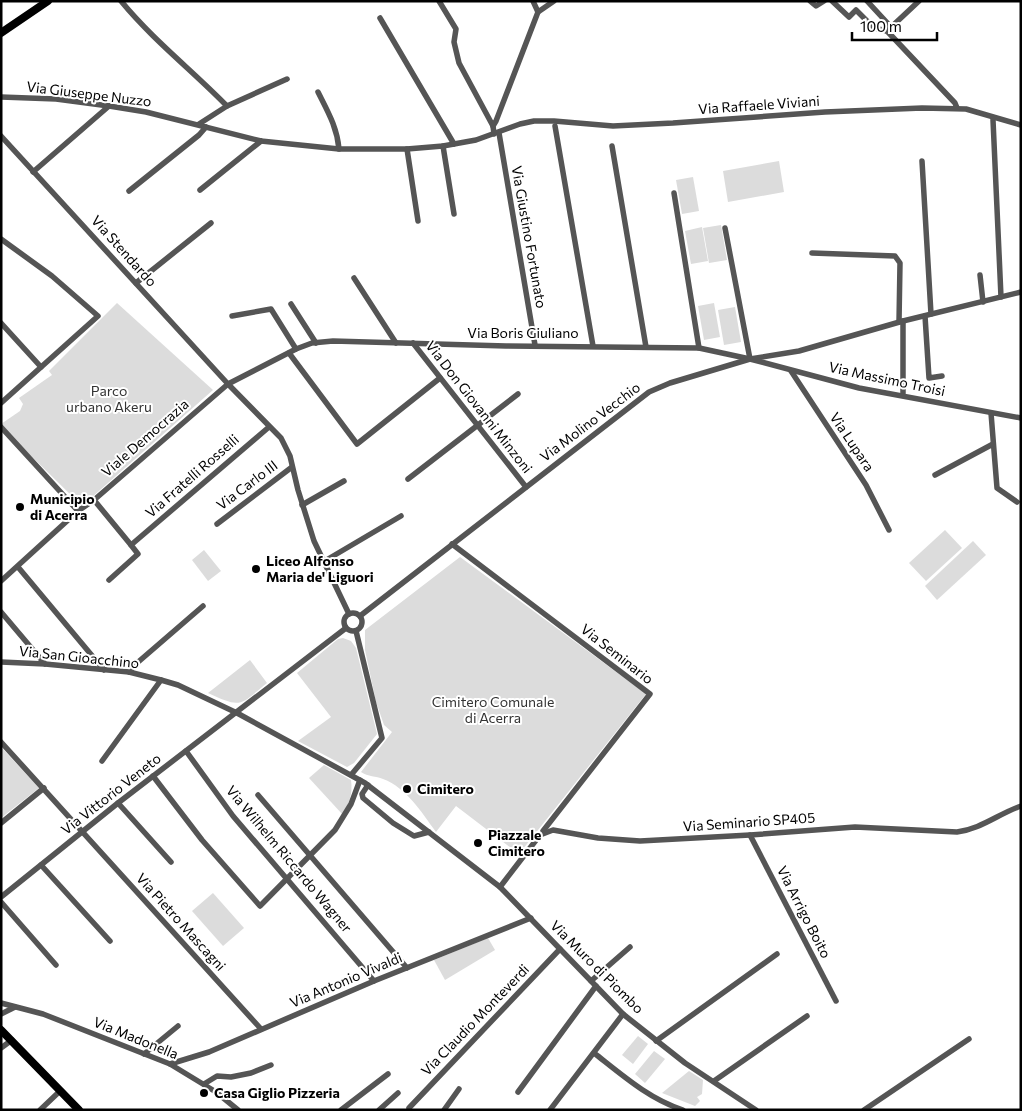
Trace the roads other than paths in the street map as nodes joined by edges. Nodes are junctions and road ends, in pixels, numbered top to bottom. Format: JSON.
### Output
{"nodes":[{"id":1,"x":48,"y":1,"type":"edge"},
{"id":2,"x":121,"y":1,"type":"edge"},
{"id":3,"x":439,"y":1,"type":"edge"},
{"id":4,"x":533,"y":1,"type":"edge"},
{"id":5,"x":554,"y":1,"type":"edge"},
{"id":6,"x":810,"y":1,"type":"edge"},
{"id":7,"x":824,"y":1,"type":"edge"},
{"id":8,"x":832,"y":1,"type":"edge"},
{"id":9,"x":867,"y":1,"type":"edge"},
{"id":10,"x":919,"y":1,"type":"edge"},
{"id":11,"x":538,"y":12,"type":"junction"},
{"id":12,"x":380,"y":18,"type":"dead end"},
{"id":13,"x":889,"y":29,"type":"junction"},
{"id":14,"x":1,"y":33,"type":"edge"},
{"id":15,"x":287,"y":79,"type":"dead end"},
{"id":16,"x":318,"y":92,"type":"dead end"},
{"id":17,"x":1,"y":97,"type":"edge"},
{"id":18,"x":109,"y":106,"type":"junction"},
{"id":19,"x":227,"y":106,"type":"junction"},
{"id":20,"x":957,"y":108,"type":"junction"},
{"id":21,"x":993,"y":120,"type":"dead end"},
{"id":22,"x":199,"y":124,"type":"junction"},
{"id":23,"x":1021,"y":125,"type":"edge"},
{"id":24,"x":493,"y":126,"type":"junction"},
{"id":25,"x":555,"y":126,"type":"dead end"},
{"id":26,"x":206,"y":127,"type":"junction"},
{"id":27,"x":497,"y":134,"type":"junction"},
{"id":28,"x":1,"y":136,"type":"edge"},
{"id":29,"x":261,"y":141,"type":"junction"},
{"id":30,"x":454,"y":144,"type":"junction"},
{"id":31,"x":443,"y":146,"type":"junction"},
{"id":32,"x":612,"y":146,"type":"dead end"},
{"id":33,"x":339,"y":149,"type":"junction"},
{"id":34,"x":407,"y":149,"type":"junction"},
{"id":35,"x":922,"y":160,"type":"dead end"},
{"id":36,"x":33,"y":172,"type":"junction"},
{"id":37,"x":200,"y":190,"type":"dead end"},
{"id":38,"x":128,"y":191,"type":"dead end"},
{"id":39,"x":674,"y":193,"type":"dead end"},
{"id":40,"x":454,"y":214,"type":"dead end"},
{"id":41,"x":418,"y":221,"type":"dead end"},
{"id":42,"x":211,"y":223,"type":"dead end"},
{"id":43,"x":725,"y":228,"type":"dead end"},
{"id":44,"x":1,"y":238,"type":"edge"},
{"id":45,"x":812,"y":253,"type":"dead end"},
{"id":46,"x":980,"y":275,"type":"dead end"},
{"id":47,"x":354,"y":278,"type":"dead end"},
{"id":48,"x":136,"y":283,"type":"junction"},
{"id":49,"x":1021,"y":292,"type":"edge"},
{"id":50,"x":1001,"y":297,"type":"junction"},
{"id":51,"x":983,"y":302,"type":"junction"},
{"id":52,"x":291,"y":304,"type":"dead end"},
{"id":53,"x":928,"y":315,"type":"junction"},
{"id":54,"x":232,"y":316,"type":"dead end"},
{"id":55,"x":901,"y":322,"type":"junction"},
{"id":56,"x":1,"y":323,"type":"edge"},
{"id":57,"x":316,"y":343,"type":"junction"},
{"id":58,"x":396,"y":343,"type":"junction"},
{"id":59,"x":413,"y":343,"type":"junction"},
{"id":60,"x":535,"y":345,"type":"junction"},
{"id":61,"x":594,"y":346,"type":"junction"},
{"id":62,"x":646,"y":347,"type":"junction"},
{"id":63,"x":699,"y":348,"type":"junction"},
{"id":64,"x":296,"y":349,"type":"junction"},
{"id":65,"x":289,"y":353,"type":"junction"},
{"id":66,"x":750,"y":359,"type":"junction"},
{"id":67,"x":41,"y":367,"type":"junction"},
{"id":68,"x":791,"y":371,"type":"junction"},
{"id":69,"x":942,"y":376,"type":"dead end"},
{"id":70,"x":440,"y":378,"type":"junction"},
{"id":71,"x":228,"y":384,"type":"junction"},
{"id":72,"x":903,"y":393,"type":"dead end"},
{"id":73,"x":518,"y":394,"type":"dead end"},
{"id":74,"x":2,"y":402,"type":"edge"},
{"id":75,"x":991,"y":413,"type":"junction"},
{"id":76,"x":1021,"y":418,"type":"edge"},
{"id":77,"x":478,"y":426,"type":"junction"},
{"id":78,"x":1,"y":427,"type":"edge"},
{"id":79,"x":269,"y":427,"type":"junction"},
{"id":80,"x":993,"y":444,"type":"junction"},
{"id":81,"x":292,"y":467,"type":"junction"},
{"id":82,"x":935,"y":475,"type":"dead end"},
{"id":83,"x":408,"y":479,"type":"dead end"},
{"id":84,"x":344,"y":481,"type":"dead end"},
{"id":85,"x":526,"y":486,"type":"junction"},
{"id":86,"x":94,"y":500,"type":"junction"},
{"id":87,"x":1016,"y":502,"type":"dead end"},
{"id":88,"x":302,"y":505,"type":"junction"},
{"id":89,"x":78,"y":511,"type":"junction"},
{"id":90,"x":401,"y":516,"type":"dead end"},
{"id":91,"x":217,"y":524,"type":"dead end"},
{"id":92,"x":889,"y":530,"type":"dead end"},
{"id":93,"x":452,"y":544,"type":"junction"},
{"id":94,"x":131,"y":545,"type":"junction"},
{"id":95,"x":323,"y":562,"type":"junction"},
{"id":96,"x":18,"y":566,"type":"junction"},
{"id":97,"x":109,"y":580,"type":"dead end"},
{"id":98,"x":1,"y":581,"type":"edge"},
{"id":99,"x":203,"y":606,"type":"dead end"},
{"id":100,"x":1,"y":612,"type":"edge"},
{"id":101,"x":349,"y":614,"type":"junction"},
{"id":102,"x":360,"y":616,"type":"junction"},
{"id":103,"x":346,"y":628,"type":"junction"},
{"id":104,"x":356,"y":631,"type":"junction"},
{"id":105,"x":1,"y":662,"type":"edge"},
{"id":106,"x":45,"y":664,"type":"junction"},
{"id":107,"x":104,"y":670,"type":"junction"},
{"id":108,"x":129,"y":672,"type":"junction"},
{"id":109,"x":161,"y":680,"type":"junction"},
{"id":110,"x":237,"y":713,"type":"junction"},
{"id":111,"x":1,"y":742,"type":"edge"},
{"id":112,"x":186,"y":751,"type":"junction"},
{"id":113,"x":102,"y":761,"type":"dead end"},
{"id":114,"x":351,"y":775,"type":"junction"},
{"id":115,"x":153,"y":776,"type":"junction"},
{"id":116,"x":360,"y":780,"type":"junction"},
{"id":117,"x":368,"y":785,"type":"junction"},
{"id":118,"x":44,"y":788,"type":"junction"},
{"id":119,"x":258,"y":794,"type":"dead end"},
{"id":120,"x":118,"y":803,"type":"junction"},
{"id":121,"x":1021,"y":806,"type":"edge"},
{"id":122,"x":1,"y":822,"type":"edge"},
{"id":123,"x":83,"y":832,"type":"junction"},
{"id":124,"x":429,"y":832,"type":"junction"},
{"id":125,"x":540,"y":835,"type":"junction"},
{"id":126,"x":750,"y":835,"type":"junction"},
{"id":127,"x":311,"y":855,"type":"junction"},
{"id":128,"x":171,"y":862,"type":"dead end"},
{"id":129,"x":41,"y":865,"type":"junction"},
{"id":130,"x":288,"y":879,"type":"junction"},
{"id":131,"x":500,"y":887,"type":"junction"},
{"id":132,"x":1,"y":897,"type":"edge"},
{"id":133,"x":1,"y":902,"type":"edge"},
{"id":134,"x":531,"y":918,"type":"junction"},
{"id":135,"x":110,"y":942,"type":"dead end"},
{"id":136,"x":630,"y":947,"type":"dead end"},
{"id":137,"x":560,"y":949,"type":"junction"},
{"id":138,"x":777,"y":954,"type":"dead end"},
{"id":139,"x":56,"y":965,"type":"dead end"},
{"id":140,"x":407,"y":968,"type":"junction"},
{"id":141,"x":374,"y":981,"type":"junction"},
{"id":142,"x":591,"y":981,"type":"junction"},
{"id":143,"x":596,"y":986,"type":"junction"},
{"id":144,"x":836,"y":1000,"type":"dead end"},
{"id":145,"x":1,"y":1003,"type":"edge"},
{"id":146,"x":15,"y":1007,"type":"junction"},
{"id":147,"x":1,"y":1014,"type":"edge"},
{"id":148,"x":623,"y":1014,"type":"junction"},
{"id":149,"x":807,"y":1016,"type":"dead end"},
{"id":150,"x":178,"y":1026,"type":"dead end"},
{"id":151,"x":261,"y":1030,"type":"junction"},
{"id":152,"x":3,"y":1031,"type":"edge"},
{"id":153,"x":969,"y":1039,"type":"dead end"},
{"id":154,"x":12,"y":1040,"type":"junction"},
{"id":155,"x":656,"y":1041,"type":"junction"},
{"id":156,"x":1,"y":1048,"type":"edge"},
{"id":157,"x":594,"y":1053,"type":"junction"},
{"id":158,"x":144,"y":1054,"type":"junction"},
{"id":159,"x":170,"y":1064,"type":"junction"},
{"id":160,"x":271,"y":1065,"type":"dead end"},
{"id":161,"x":388,"y":1074,"type":"dead end"},
{"id":162,"x":714,"y":1081,"type":"junction"},
{"id":163,"x":204,"y":1084,"type":"junction"},
{"id":164,"x":459,"y":1089,"type":"dead end"},
{"id":165,"x":60,"y":1091,"type":"junction"},
{"id":166,"x":398,"y":1092,"type":"dead end"},
{"id":167,"x":518,"y":1092,"type":"dead end"},
{"id":168,"x":408,"y":1108,"type":"dead end"},
{"id":169,"x":40,"y":1110,"type":"edge"},
{"id":170,"x":79,"y":1110,"type":"edge"},
{"id":171,"x":238,"y":1110,"type":"edge"},
{"id":172,"x":342,"y":1110,"type":"edge"},
{"id":173,"x":379,"y":1110,"type":"edge"},
{"id":174,"x":444,"y":1110,"type":"edge"},
{"id":175,"x":550,"y":1110,"type":"edge"},
{"id":176,"x":683,"y":1110,"type":"edge"},
{"id":177,"x":756,"y":1110,"type":"edge"},
{"id":178,"x":864,"y":1110,"type":"edge"}],
"edges":[{"from":1,"to":14,"type":"main road"},
{"from":2,"to":19,"type":"street"},
{"from":3,"to":24,"type":"street"},
{"from":4,"to":11,"type":"street"},
{"from":5,"to":11,"type":"street"},
{"from":6,"to":7,"type":"street"},
{"from":8,"to":13,"type":"street"},
{"from":9,"to":13,"type":"street"},
{"from":10,"to":13,"type":"street"},
{"from":11,"to":24,"type":"street"},
{"from":12,"to":30,"type":"street"},
{"from":13,"to":20,"type":"street"},
{"from":15,"to":19,"type":"street"},
{"from":16,"to":33,"type":"street"},
{"from":17,"to":18,"type":"street","name":"Via Giuseppe Nuzzo"},
{"from":18,"to":22,"type":"street","name":"Via Giuseppe Nuzzo"},
{"from":18,"to":36,"type":"street"},
{"from":19,"to":22,"type":"street"},
{"from":20,"to":23,"type":"street","name":"Via Raffaele Viviani"},
{"from":20,"to":27,"type":"street","name":"Via Raffaele Viviani"},
{"from":21,"to":50,"type":"street"},
{"from":22,"to":26,"type":"street","name":"Via Giuseppe Nuzzo"},
{"from":24,"to":27,"type":"street","name":"Via Giustino Fortunato"},
{"from":25,"to":61,"type":"street"},
{"from":26,"to":29,"type":"street","name":"Via Giuseppe Nuzzo"},
{"from":26,"to":38,"type":"street"},
{"from":27,"to":30,"type":"street","name":"Via Giuseppe Nuzzo"},
{"from":27,"to":60,"type":"street","name":"Via Giustino Fortunato"},
{"from":28,"to":36,"type":"street","name":"Via Stendardo"},
{"from":29,"to":33,"type":"street","name":"Via Giuseppe Nuzzo"},
{"from":29,"to":37,"type":"street"},
{"from":30,"to":31,"type":"street","name":"Via Giuseppe Nuzzo"},
{"from":31,"to":34,"type":"street","name":"Via Giuseppe Nuzzo"},
{"from":31,"to":40,"type":"street"},
{"from":32,"to":62,"type":"street"},
{"from":33,"to":34,"type":"street","name":"Via Giuseppe Nuzzo"},
{"from":34,"to":41,"type":"street"},
{"from":35,"to":53,"type":"street"},
{"from":36,"to":48,"type":"street","name":"Via Stendardo"},
{"from":39,"to":63,"type":"street"},
{"from":42,"to":48,"type":"street"},
{"from":43,"to":66,"type":"street"},
{"from":44,"to":67,"type":"street"},
{"from":45,"to":55,"type":"street"},
{"from":46,"to":51,"type":"street"},
{"from":47,"to":58,"type":"street"},
{"from":48,"to":71,"type":"street","name":"Via Stendardo"},
{"from":49,"to":50,"type":"street","name":"Via Molino Vecchio"},
{"from":50,"to":51,"type":"street","name":"Via Molino Vecchio"},
{"from":51,"to":53,"type":"street","name":"Via Molino Vecchio"},
{"from":52,"to":57,"type":"street"},
{"from":53,"to":55,"type":"street","name":"Via Molino Vecchio"},
{"from":53,"to":69,"type":"street"},
{"from":54,"to":64,"type":"street"},
{"from":55,"to":66,"type":"street","name":"Via Molino Vecchio"},
{"from":55,"to":72,"type":"street"},
{"from":56,"to":67,"type":"street"},
{"from":57,"to":58,"type":"street","name":"Via Boris Giuliano"},
{"from":57,"to":64,"type":"street","name":"Via Boris Giuliano"},
{"from":58,"to":59,"type":"street","name":"Via Boris Giuliano"},
{"from":59,"to":60,"type":"street","name":"Via Boris Giuliano"},
{"from":59,"to":70,"type":"street","name":"Via Don Giovanni Minzoni"},
{"from":60,"to":61,"type":"street","name":"Via Boris Giuliano"},
{"from":61,"to":62,"type":"street","name":"Via Boris Giuliano"},
{"from":62,"to":63,"type":"street","name":"Via Boris Giuliano"},
{"from":63,"to":66,"type":"street","name":"Via Boris Giuliano"},
{"from":64,"to":65,"type":"street","name":"Via Boris Giuliano"},
{"from":65,"to":70,"type":"street"},
{"from":65,"to":71,"type":"street","name":"Via Boris Giuliano"},
{"from":66,"to":68,"type":"street","name":"Via Massimo Troisi"},
{"from":66,"to":85,"type":"street","name":"Via Molino Vecchio"},
{"from":67,"to":74,"type":"street"},
{"from":68,"to":75,"type":"street","name":"Via Massimo Troisi"},
{"from":68,"to":92,"type":"street","name":"Via Lupara"},
{"from":70,"to":77,"type":"street","name":"Via Don Giovanni Minzoni"},
{"from":71,"to":79,"type":"street","name":"Via Stendardo"},
{"from":71,"to":86,"type":"street","name":"Viale Democrazia"},
{"from":73,"to":77,"type":"street"},
{"from":75,"to":76,"type":"street","name":"Via Massimo Troisi"},
{"from":75,"to":80,"type":"street"},
{"from":77,"to":83,"type":"street"},
{"from":77,"to":85,"type":"street","name":"Via Don Giovanni Minzoni"},
{"from":78,"to":89,"type":"street"},
{"from":79,"to":81,"type":"street","name":"Via Stendardo"},
{"from":79,"to":94,"type":"street","name":"Via Fratelli Rosselli"},
{"from":80,"to":82,"type":"street"},
{"from":80,"to":87,"type":"street"},
{"from":81,"to":88,"type":"street","name":"Via Stendardo"},
{"from":81,"to":91,"type":"street","name":"Via Carlo III"},
{"from":84,"to":88,"type":"street"},
{"from":85,"to":93,"type":"street","name":"Via Molino Vecchio"},
{"from":86,"to":89,"type":"street","name":"Viale Democrazia"},
{"from":86,"to":94,"type":"street"},
{"from":88,"to":95,"type":"street","name":"Via Stendardo"},
{"from":89,"to":96,"type":"street","name":"Viale Democrazia"},
{"from":90,"to":95,"type":"street"},
{"from":93,"to":102,"type":"street","name":"Via Molino Vecchio"},
{"from":93,"to":125,"type":"street","name":"Via Seminario"},
{"from":94,"to":97,"type":"street"},
{"from":95,"to":101,"type":"street","name":"Via Stendardo"},
{"from":96,"to":98,"type":"street","name":"Viale Democrazia"},
{"from":96,"to":107,"type":"street"},
{"from":99,"to":108,"type":"street"},
{"from":100,"to":106,"type":"street"},
{"from":101,"to":102,"type":"street"},
{"from":101,"to":103,"type":"street"},
{"from":102,"to":104,"type":"street"},
{"from":103,"to":104,"type":"street"},
{"from":103,"to":110,"type":"street"},
{"from":104,"to":114,"type":"street"},
{"from":105,"to":106,"type":"street","name":"Via San Gioacchino"},
{"from":106,"to":107,"type":"street","name":"Via San Gioacchino"},
{"from":107,"to":108,"type":"street","name":"Via San Gioacchino"},
{"from":108,"to":109,"type":"street","name":"Via San Gioacchino"},
{"from":109,"to":110,"type":"street","name":"Via San Gioacchino"},
{"from":109,"to":113,"type":"street"},
{"from":110,"to":112,"type":"street","name":"Via Vittorio Veneto"},
{"from":110,"to":114,"type":"street","name":"Via Muro di Piombo"},
{"from":111,"to":118,"type":"street","name":"Via Pietro Mascagni"},
{"from":112,"to":115,"type":"street","name":"Via Vittorio Veneto"},
{"from":112,"to":130,"type":"street","name":"Via Wilhelm Riccardo Wagner"},
{"from":114,"to":116,"type":"street","name":"Via Muro di Piombo"},
{"from":115,"to":120,"type":"street","name":"Via Vittorio Veneto"},
{"from":115,"to":130,"type":"street"},
{"from":116,"to":117,"type":"street","name":"Via Muro di Piombo"},
{"from":116,"to":127,"type":"street"},
{"from":117,"to":124,"type":"street","name":"Via Muro di Piombo"},
{"from":117,"to":124,"type":"street"},
{"from":118,"to":122,"type":"street"},
{"from":118,"to":123,"type":"street","name":"Via Pietro Mascagni"},
{"from":119,"to":127,"type":"street"},
{"from":120,"to":123,"type":"street","name":"Via Vittorio Veneto"},
{"from":120,"to":128,"type":"street"},
{"from":121,"to":126,"type":"street","name":"Via Seminario SP405"},
{"from":123,"to":129,"type":"street","name":"Via Vittorio Veneto"},
{"from":123,"to":151,"type":"street","name":"Via Pietro Mascagni"},
{"from":124,"to":131,"type":"street","name":"Via Muro di Piombo"},
{"from":125,"to":126,"type":"street","name":"Via Seminario SP405"},
{"from":125,"to":131,"type":"street"},
{"from":126,"to":144,"type":"street","name":"Via Arrigo Boito"},
{"from":127,"to":130,"type":"street"},
{"from":127,"to":140,"type":"street"},
{"from":129,"to":132,"type":"street","name":"Via Vittorio Veneto"},
{"from":129,"to":135,"type":"street"},
{"from":130,"to":141,"type":"street","name":"Via Wilhelm Riccardo Wagner"},
{"from":131,"to":134,"type":"street","name":"Via Muro di Piombo"},
{"from":133,"to":139,"type":"street"},
{"from":134,"to":137,"type":"street","name":"Via Muro di Piombo"},
{"from":134,"to":140,"type":"street","name":"Via Antonio Vivaldi"},
{"from":136,"to":142,"type":"street"},
{"from":137,"to":142,"type":"street","name":"Via Muro di Piombo"},
{"from":137,"to":168,"type":"street","name":"Via Claudio Monteverdi"},
{"from":138,"to":155,"type":"street"},
{"from":140,"to":141,"type":"street","name":"Via Antonio Vivaldi"},
{"from":141,"to":151,"type":"street","name":"Via Antonio Vivaldi"},
{"from":142,"to":143,"type":"street","name":"Via Muro di Piombo"},
{"from":143,"to":148,"type":"street","name":"Via Muro di Piombo"},
{"from":143,"to":167,"type":"street"},
{"from":145,"to":146,"type":"street","name":"Via Madonella"},
{"from":146,"to":147,"type":"street"},
{"from":146,"to":158,"type":"street","name":"Via Madonella"},
{"from":148,"to":155,"type":"street","name":"Via Muro di Piombo"},
{"from":148,"to":157,"type":"street"},
{"from":149,"to":162,"type":"street"},
{"from":150,"to":158,"type":"street"},
{"from":151,"to":159,"type":"street","name":"Via Antonio Vivaldi"},
{"from":152,"to":154,"type":"main road"},
{"from":153,"to":178,"type":"street"},
{"from":154,"to":156,"type":"street"},
{"from":154,"to":165,"type":"main road"},
{"from":155,"to":162,"type":"street","name":"Via Muro di Piombo"},
{"from":157,"to":175,"type":"street"},
{"from":157,"to":176,"type":"street"},
{"from":158,"to":159,"type":"street","name":"Via Madonella"},
{"from":159,"to":163,"type":"street","name":"Via Madonella"},
{"from":160,"to":163,"type":"street"},
{"from":161,"to":172,"type":"street"},
{"from":162,"to":177,"type":"street","name":"Via Muro di Piombo"},
{"from":163,"to":171,"type":"street","name":"Via Madonella"},
{"from":164,"to":174,"type":"street"},
{"from":165,"to":169,"type":"street"},
{"from":165,"to":170,"type":"main road"},
{"from":166,"to":173,"type":"street"}]}
